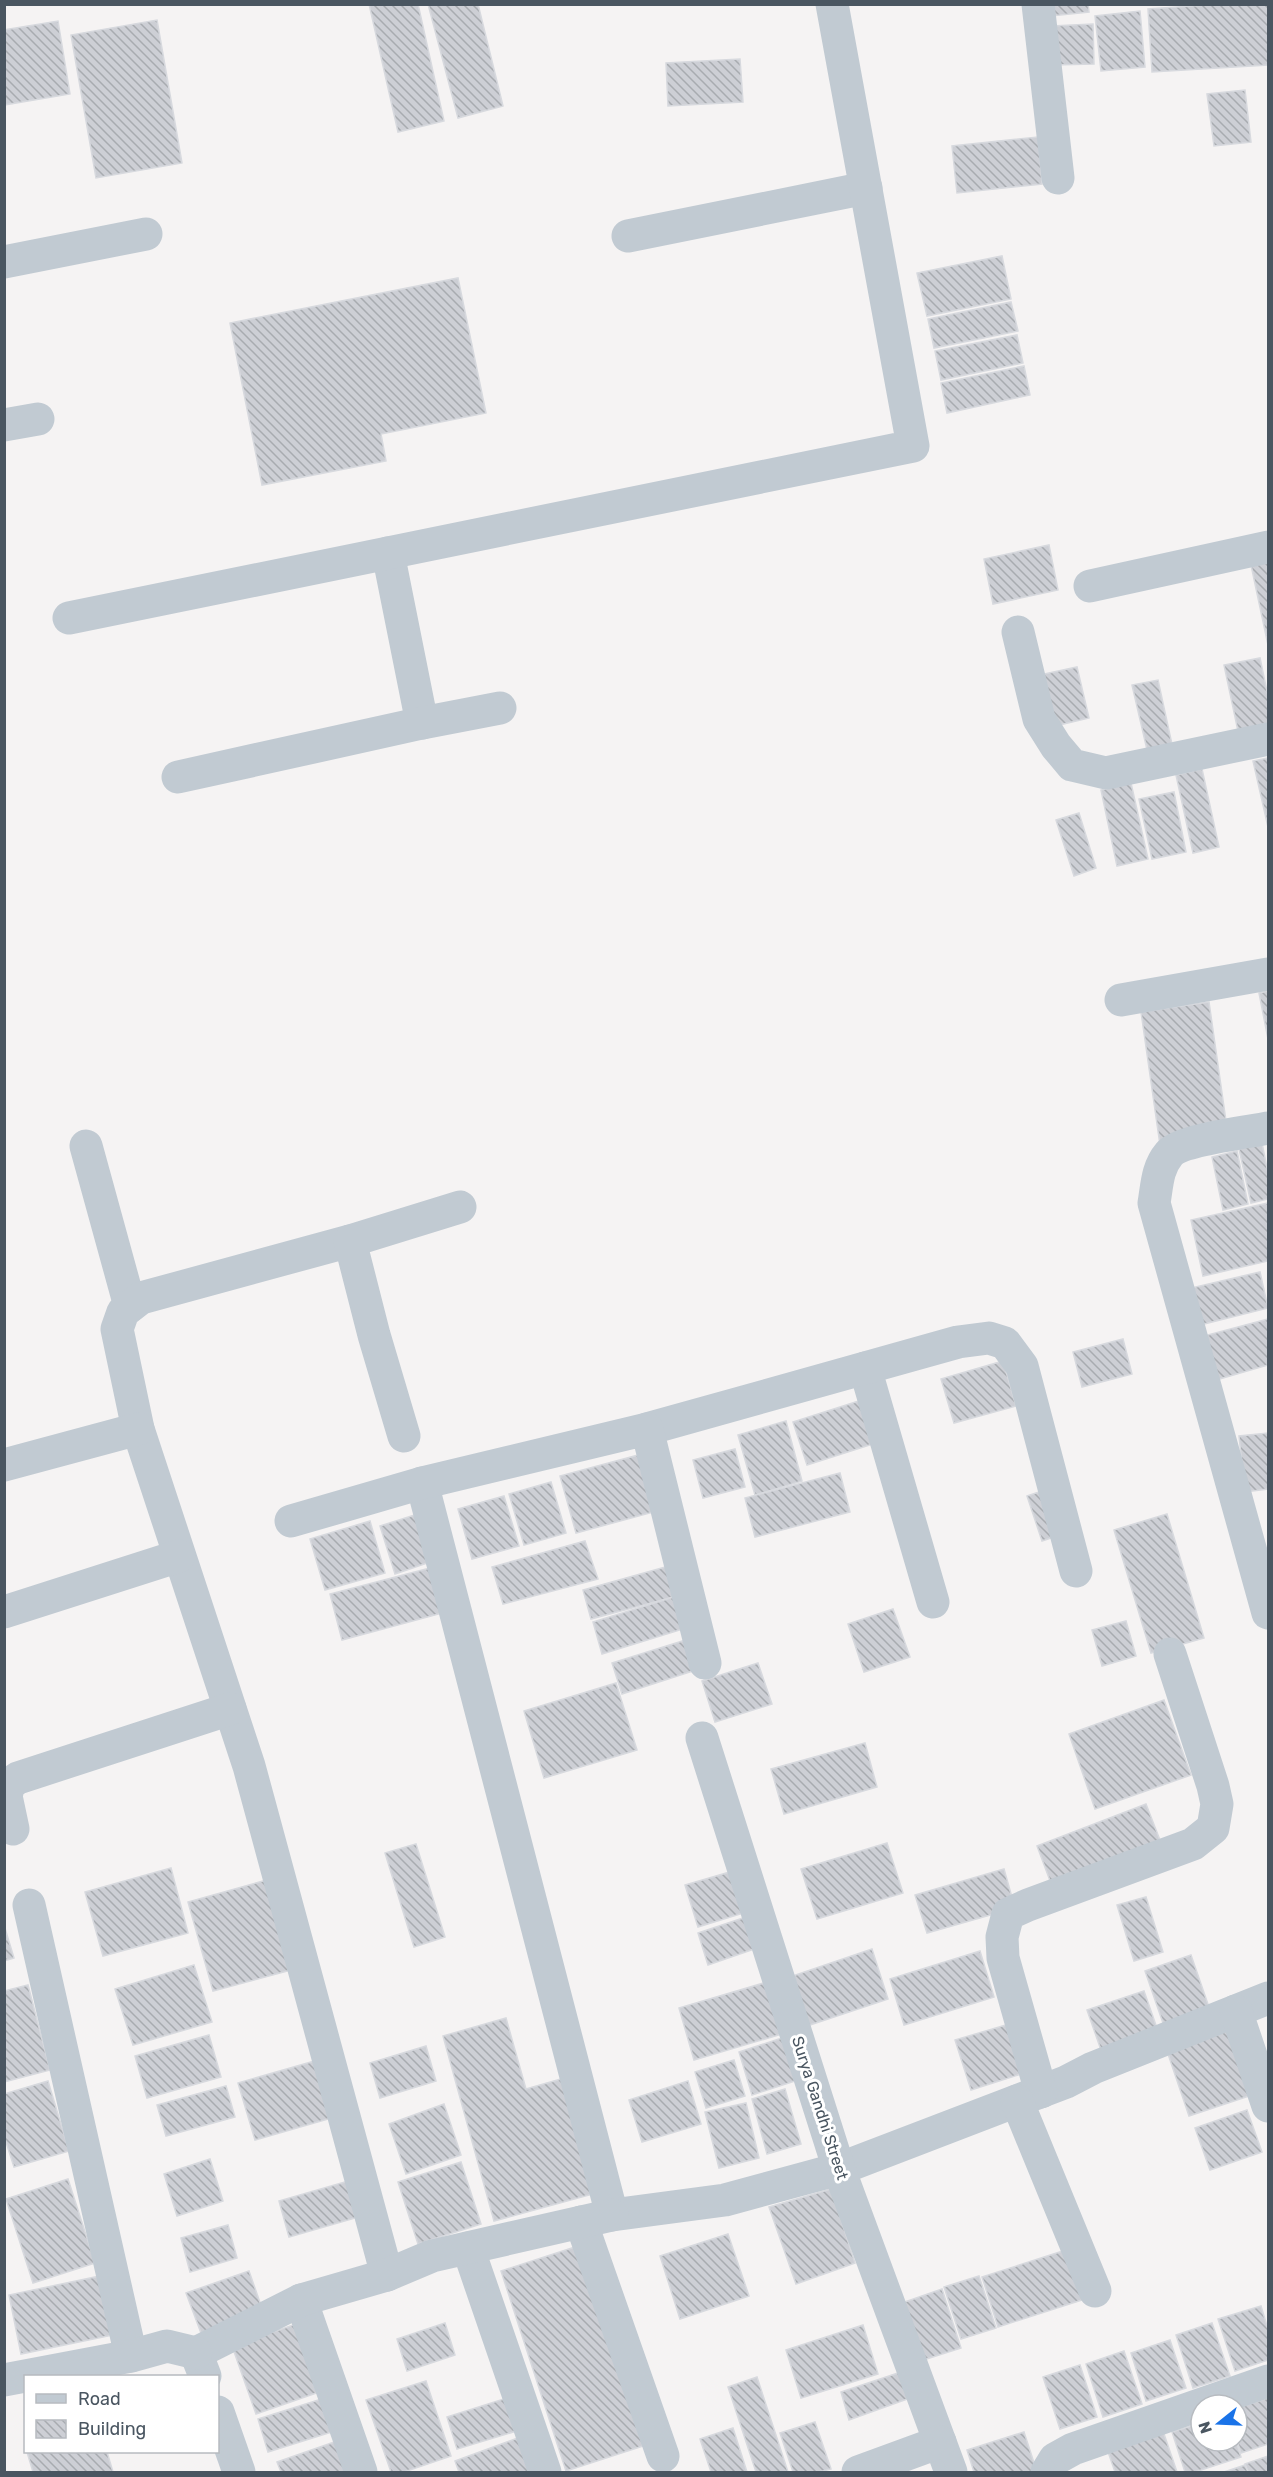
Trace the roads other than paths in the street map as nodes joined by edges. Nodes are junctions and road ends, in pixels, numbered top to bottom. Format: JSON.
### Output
{"nodes":[{"id":1,"x":832,"y":4,"type":"edge"},
{"id":2,"x":1038,"y":4,"type":"edge"},
{"id":3,"x":1058,"y":178,"type":"dead end"},
{"id":4,"x":866,"y":188,"type":"junction"},
{"id":5,"x":146,"y":234,"type":"dead end"},
{"id":6,"x":628,"y":236,"type":"dead end"},
{"id":7,"x":4,"y":262,"type":"edge"},
{"id":8,"x":38,"y":419,"type":"dead end"},
{"id":9,"x":4,"y":424,"type":"edge"},
{"id":10,"x":1269,"y":547,"type":"edge"},
{"id":11,"x":388,"y":552,"type":"junction"},
{"id":12,"x":1090,"y":586,"type":"dead end"},
{"id":13,"x":69,"y":618,"type":"dead end"},
{"id":14,"x":1018,"y":632,"type":"dead end"},
{"id":15,"x":500,"y":708,"type":"dead end"},
{"id":16,"x":422,"y":723,"type":"junction"},
{"id":17,"x":1269,"y":739,"type":"edge"},
{"id":18,"x":178,"y":777,"type":"dead end"},
{"id":19,"x":1269,"y":974,"type":"edge"},
{"id":20,"x":1121,"y":1000,"type":"dead end"},
{"id":21,"x":1269,"y":1128,"type":"edge"},
{"id":22,"x":86,"y":1146,"type":"dead end"},
{"id":23,"x":460,"y":1207,"type":"dead end"},
{"id":24,"x":350,"y":1241,"type":"junction"},
{"id":25,"x":130,"y":1306,"type":"junction"},
{"id":26,"x":865,"y":1368,"type":"junction"},
{"id":27,"x":138,"y":1429,"type":"junction"},
{"id":28,"x":647,"y":1429,"type":"junction"},
{"id":29,"x":404,"y":1436,"type":"dead end"},
{"id":30,"x":4,"y":1465,"type":"edge"},
{"id":31,"x":422,"y":1483,"type":"junction"},
{"id":32,"x":291,"y":1521,"type":"dead end"},
{"id":33,"x":179,"y":1556,"type":"junction"},
{"id":34,"x":1076,"y":1571,"type":"dead end"},
{"id":35,"x":933,"y":1602,"type":"dead end"},
{"id":36,"x":4,"y":1612,"type":"edge"},
{"id":37,"x":1269,"y":1613,"type":"edge"},
{"id":38,"x":1170,"y":1654,"type":"dead end"},
{"id":39,"x":705,"y":1663,"type":"dead end"},
{"id":40,"x":230,"y":1709,"type":"junction"},
{"id":41,"x":702,"y":1738,"type":"dead end"},
{"id":42,"x":13,"y":1829,"type":"dead end"},
{"id":43,"x":29,"y":1905,"type":"dead end"},
{"id":44,"x":1269,"y":1998,"type":"edge"},
{"id":45,"x":1236,"y":2011,"type":"junction"},
{"id":46,"x":1029,"y":2097,"type":"junction"},
{"id":47,"x":1269,"y":2106,"type":"edge"},
{"id":48,"x":839,"y":2169,"type":"junction"},
{"id":49,"x":596,"y":2218,"type":"junction"},
{"id":50,"x":468,"y":2248,"type":"junction"},
{"id":51,"x":387,"y":2275,"type":"junction"},
{"id":52,"x":1095,"y":2291,"type":"dead end"},
{"id":53,"x":301,"y":2300,"type":"junction"},
{"id":54,"x":131,"y":2356,"type":"junction"},
{"id":55,"x":201,"y":2365,"type":"edge"},
{"id":56,"x":30,"y":2375,"type":"edge"},
{"id":57,"x":24,"y":2376,"type":"edge"},
{"id":58,"x":4,"y":2380,"type":"edge"},
{"id":59,"x":1269,"y":2381,"type":"edge"},
{"id":60,"x":219,"y":2415,"type":"edge"},
{"id":61,"x":940,"y":2442,"type":"junction"},
{"id":62,"x":663,"y":2456,"type":"dead end"},
{"id":63,"x":239,"y":2472,"type":"edge"},
{"id":64,"x":361,"y":2472,"type":"edge"},
{"id":65,"x":545,"y":2472,"type":"edge"},
{"id":66,"x":858,"y":2472,"type":"edge"},
{"id":67,"x":951,"y":2472,"type":"edge"},
{"id":68,"x":1047,"y":2472,"type":"edge"}],
"edges":[{"from":1,"to":4,"type":"street"},
{"from":2,"to":3,"type":"street"},
{"from":4,"to":6,"type":"street"},
{"from":4,"to":11,"type":"street"},
{"from":5,"to":7,"type":"street"},
{"from":8,"to":9,"type":"street"},
{"from":10,"to":12,"type":"street"},
{"from":11,"to":13,"type":"street"},
{"from":11,"to":16,"type":"street"},
{"from":14,"to":17,"type":"street"},
{"from":15,"to":16,"type":"street"},
{"from":16,"to":18,"type":"street"},
{"from":19,"to":20,"type":"street"},
{"from":21,"to":37,"type":"street"},
{"from":22,"to":25,"type":"street"},
{"from":23,"to":24,"type":"street"},
{"from":24,"to":25,"type":"street"},
{"from":24,"to":29,"type":"street"},
{"from":25,"to":27,"type":"street"},
{"from":26,"to":28,"type":"street"},
{"from":26,"to":34,"type":"street"},
{"from":26,"to":35,"type":"street"},
{"from":27,"to":30,"type":"street"},
{"from":27,"to":33,"type":"street"},
{"from":28,"to":31,"type":"street"},
{"from":28,"to":39,"type":"street"},
{"from":31,"to":32,"type":"street"},
{"from":31,"to":49,"type":"street"},
{"from":33,"to":36,"type":"street"},
{"from":33,"to":40,"type":"street"},
{"from":38,"to":46,"type":"street"},
{"from":40,"to":42,"type":"street"},
{"from":40,"to":51,"type":"street"},
{"from":41,"to":48,"type":"street","name":"Surya Gandhi Street"},
{"from":43,"to":54,"type":"street"},
{"from":44,"to":45,"type":"street"},
{"from":45,"to":46,"type":"street"},
{"from":45,"to":47,"type":"street"},
{"from":46,"to":48,"type":"street"},
{"from":46,"to":52,"type":"street"},
{"from":48,"to":49,"type":"street"},
{"from":48,"to":61,"type":"street","name":"Surya Gandhi Street"},
{"from":49,"to":50,"type":"street"},
{"from":49,"to":62,"type":"street"},
{"from":50,"to":51,"type":"street"},
{"from":50,"to":65,"type":"street"},
{"from":51,"to":53,"type":"street"},
{"from":53,"to":55,"type":"street"},
{"from":53,"to":64,"type":"street"},
{"from":54,"to":55,"type":"street"},
{"from":54,"to":56,"type":"street"},
{"from":57,"to":58,"type":"street"},
{"from":59,"to":68,"type":"street"},
{"from":60,"to":63,"type":"street"},
{"from":61,"to":66,"type":"street"},
{"from":61,"to":67,"type":"street","name":"Surya Gandhi Street"}]}
